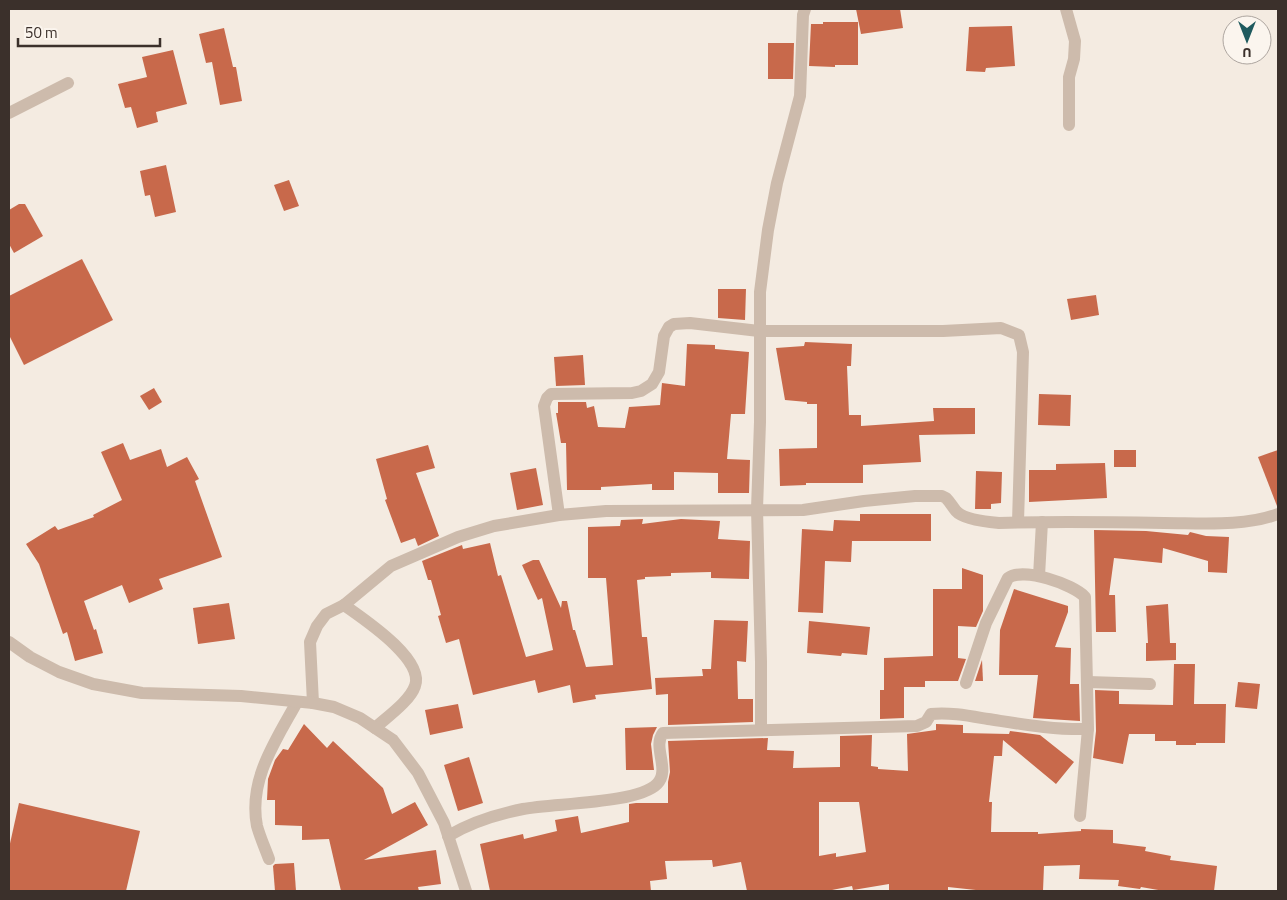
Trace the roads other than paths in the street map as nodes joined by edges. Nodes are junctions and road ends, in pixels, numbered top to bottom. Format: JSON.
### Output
{"nodes":[{"id":1,"x":805,"y":9,"type":"edge"},
{"id":2,"x":1066,"y":9,"type":"edge"},
{"id":3,"x":68,"y":83,"type":"dead end"},
{"id":4,"x":9,"y":113,"type":"edge"},
{"id":5,"x":1069,"y":125,"type":"dead end"},
{"id":6,"x":759,"y":331,"type":"junction"},
{"id":7,"x":757,"y":510,"type":"junction"},
{"id":8,"x":559,"y":514,"type":"junction"},
{"id":9,"x":1278,"y":514,"type":"edge"},
{"id":10,"x":1018,"y":522,"type":"junction"},
{"id":11,"x":1042,"y":522,"type":"junction"},
{"id":12,"x":1039,"y":576,"type":"junction"},
{"id":13,"x":344,"y":605,"type":"junction"},
{"id":14,"x":9,"y":642,"type":"edge"},
{"id":15,"x":1088,"y":682,"type":"junction"},
{"id":16,"x":966,"y":683,"type":"dead end"},
{"id":17,"x":1150,"y":684,"type":"dead end"},
{"id":18,"x":297,"y":702,"type":"junction"},
{"id":19,"x":312,"y":703,"type":"junction"},
{"id":20,"x":375,"y":728,"type":"junction"},
{"id":21,"x":760,"y":729,"type":"junction"},
{"id":22,"x":1088,"y":729,"type":"junction"},
{"id":23,"x":1080,"y":816,"type":"dead end"},
{"id":24,"x":448,"y":836,"type":"junction"},
{"id":25,"x":269,"y":859,"type":"dead end"},
{"id":26,"x":466,"y":891,"type":"edge"}],
"edges":[{"from":1,"to":6,"type":"street"},
{"from":2,"to":5,"type":"street"},
{"from":3,"to":4,"type":"street"},
{"from":6,"to":7,"type":"street"},
{"from":6,"to":8,"type":"street"},
{"from":6,"to":10,"type":"street"},
{"from":7,"to":8,"type":"street"},
{"from":7,"to":10,"type":"street"},
{"from":7,"to":21,"type":"street"},
{"from":8,"to":13,"type":"street"},
{"from":9,"to":11,"type":"street"},
{"from":10,"to":11,"type":"street"},
{"from":11,"to":12,"type":"street"},
{"from":12,"to":15,"type":"street"},
{"from":12,"to":16,"type":"street"},
{"from":13,"to":19,"type":"street"},
{"from":13,"to":20,"type":"street"},
{"from":14,"to":18,"type":"street"},
{"from":15,"to":17,"type":"street"},
{"from":15,"to":22,"type":"street"},
{"from":18,"to":19,"type":"street"},
{"from":18,"to":25,"type":"street"},
{"from":19,"to":20,"type":"street"},
{"from":20,"to":24,"type":"street"},
{"from":21,"to":22,"type":"street"},
{"from":21,"to":24,"type":"street"},
{"from":22,"to":23,"type":"street"},
{"from":24,"to":26,"type":"street"}]}
